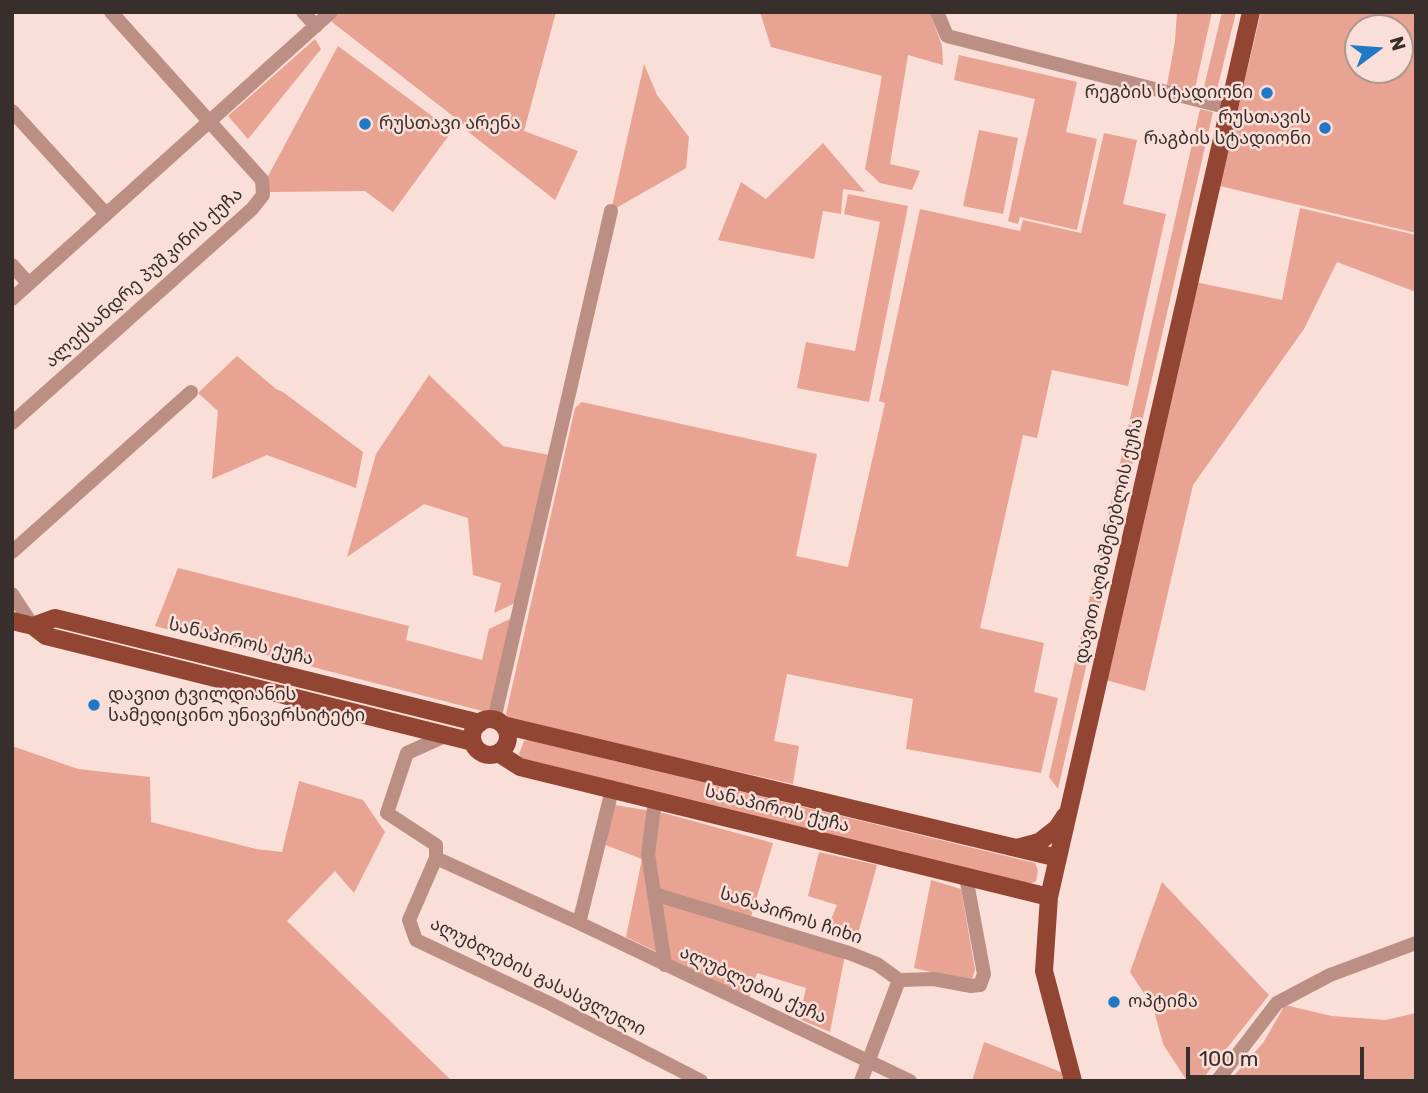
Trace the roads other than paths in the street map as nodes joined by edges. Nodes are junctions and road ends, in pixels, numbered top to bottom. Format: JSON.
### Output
{"nodes":[{"id":1,"x":111,"y":12,"type":"edge"},
{"id":2,"x":303,"y":12,"type":"edge"},
{"id":3,"x":331,"y":12,"type":"edge"},
{"id":4,"x":937,"y":12,"type":"edge"},
{"id":5,"x":1251,"y":12,"type":"edge"},
{"id":6,"x":316,"y":26,"type":"junction"},
{"id":7,"x":1229,"y":107,"type":"junction"},
{"id":8,"x":12,"y":111,"type":"edge"},
{"id":9,"x":209,"y":121,"type":"junction"},
{"id":10,"x":611,"y":211,"type":"dead end"},
{"id":11,"x":106,"y":214,"type":"junction"},
{"id":12,"x":12,"y":265,"type":"edge"},
{"id":13,"x":29,"y":284,"type":"junction"},
{"id":14,"x":12,"y":299,"type":"edge"},
{"id":15,"x":191,"y":392,"type":"dead end"},
{"id":16,"x":12,"y":423,"type":"edge"},
{"id":17,"x":12,"y":552,"type":"edge"},
{"id":18,"x":12,"y":594,"type":"edge"},
{"id":19,"x":12,"y":621,"type":"edge"},
{"id":20,"x":33,"y":626,"type":"junction"},
{"id":21,"x":493,"y":723,"type":"junction"},
{"id":22,"x":447,"y":735,"type":"junction"},
{"id":23,"x":473,"y":742,"type":"junction"},
{"id":24,"x":498,"y":753,"type":"junction"},
{"id":25,"x":612,"y":790,"type":"junction"},
{"id":26,"x":655,"y":800,"type":"junction"},
{"id":27,"x":1069,"y":809,"type":"junction"},
{"id":28,"x":1017,"y":848,"type":"junction"},
{"id":29,"x":436,"y":858,"type":"junction"},
{"id":30,"x":1058,"y":858,"type":"junction"},
{"id":31,"x":966,"y":877,"type":"junction"},
{"id":32,"x":654,"y":894,"type":"junction"},
{"id":33,"x":1049,"y":897,"type":"junction"},
{"id":34,"x":579,"y":923,"type":"junction"},
{"id":35,"x":1416,"y":943,"type":"edge"},
{"id":36,"x":665,"y":965,"type":"junction"},
{"id":37,"x":899,"y":980,"type":"junction"},
{"id":38,"x":868,"y":1061,"type":"junction"},
{"id":39,"x":681,"y":1076,"type":"edge"},
{"id":40,"x":701,"y":1081,"type":"edge"},
{"id":41,"x":861,"y":1081,"type":"edge"},
{"id":42,"x":910,"y":1081,"type":"edge"},
{"id":43,"x":1073,"y":1081,"type":"edge"},
{"id":44,"x":1217,"y":1081,"type":"edge"}],
"edges":[{"from":1,"to":9,"type":"street"},
{"from":2,"to":6,"type":"street"},
{"from":3,"to":6,"type":"street"},
{"from":4,"to":7,"type":"street"},
{"from":5,"to":7,"type":"main road","name":"დავით აღმაშენებლის ქუჩა"},
{"from":6,"to":9,"type":"street"},
{"from":7,"to":27,"type":"main road","name":"დავით აღმაშენებლის ქუჩა"},
{"from":8,"to":11,"type":"street"},
{"from":9,"to":11,"type":"street"},
{"from":9,"to":16,"type":"street","name":"ალექსანდრე პუშკინის ქუჩა"},
{"from":10,"to":21,"type":"street"},
{"from":11,"to":13,"type":"street"},
{"from":12,"to":13,"type":"street"},
{"from":13,"to":14,"type":"street"},
{"from":15,"to":17,"type":"street"},
{"from":18,"to":20,"type":"street"},
{"from":19,"to":20,"type":"main road","name":"სანაპიროს ქუჩა"},
{"from":20,"to":21,"type":"main road","name":"სანაპიროს ქუჩა"},
{"from":20,"to":22,"type":"main road","name":"სანაპიროს ქუჩა"},
{"from":21,"to":23,"type":"main road"},
{"from":21,"to":24,"type":"main road"},
{"from":21,"to":28,"type":"main road","name":"სანაპიროს ქუჩა"},
{"from":22,"to":23,"type":"main road","name":"სანაპიროს ქუჩა"},
{"from":22,"to":29,"type":"street","name":"ალუბლების ქუჩა"},
{"from":23,"to":24,"type":"main road"},
{"from":24,"to":25,"type":"main road","name":"სანაპიროს ქუჩა"},
{"from":25,"to":26,"type":"main road","name":"სანაპიროს ქუჩა"},
{"from":25,"to":34,"type":"street"},
{"from":26,"to":31,"type":"main road","name":"სანაპიროს ქუჩა"},
{"from":26,"to":32,"type":"street"},
{"from":27,"to":28,"type":"main road"},
{"from":27,"to":30,"type":"main road","name":"დავით აღმაშენებლის ქუჩა"},
{"from":28,"to":30,"type":"main road","name":"სანაპიროს ქუჩა"},
{"from":29,"to":34,"type":"street","name":"ალუბლების ქუჩა"},
{"from":29,"to":39,"type":"street","name":"ალუბლების გასასვლელი"},
{"from":30,"to":33,"type":"main road","name":"დავით აღმაშენებლის ქუჩა"},
{"from":31,"to":33,"type":"main road","name":"სანაპიროს ქუჩა"},
{"from":31,"to":37,"type":"street"},
{"from":32,"to":36,"type":"street"},
{"from":32,"to":37,"type":"street","name":"სანაპიროს ჩიხი"},
{"from":33,"to":43,"type":"main road","name":"დავით აღმაშენებლის ქუჩა"},
{"from":34,"to":36,"type":"street","name":"ალუბლების ქუჩა"},
{"from":35,"to":44,"type":"street"},
{"from":36,"to":38,"type":"street","name":"ალუბლების ქუჩა"},
{"from":37,"to":38,"type":"street"},
{"from":38,"to":41,"type":"street"},
{"from":38,"to":42,"type":"street","name":"ალუბლების ქუჩა"},
{"from":39,"to":40,"type":"street","name":"ალუბლების გასასვლელი"}]}
